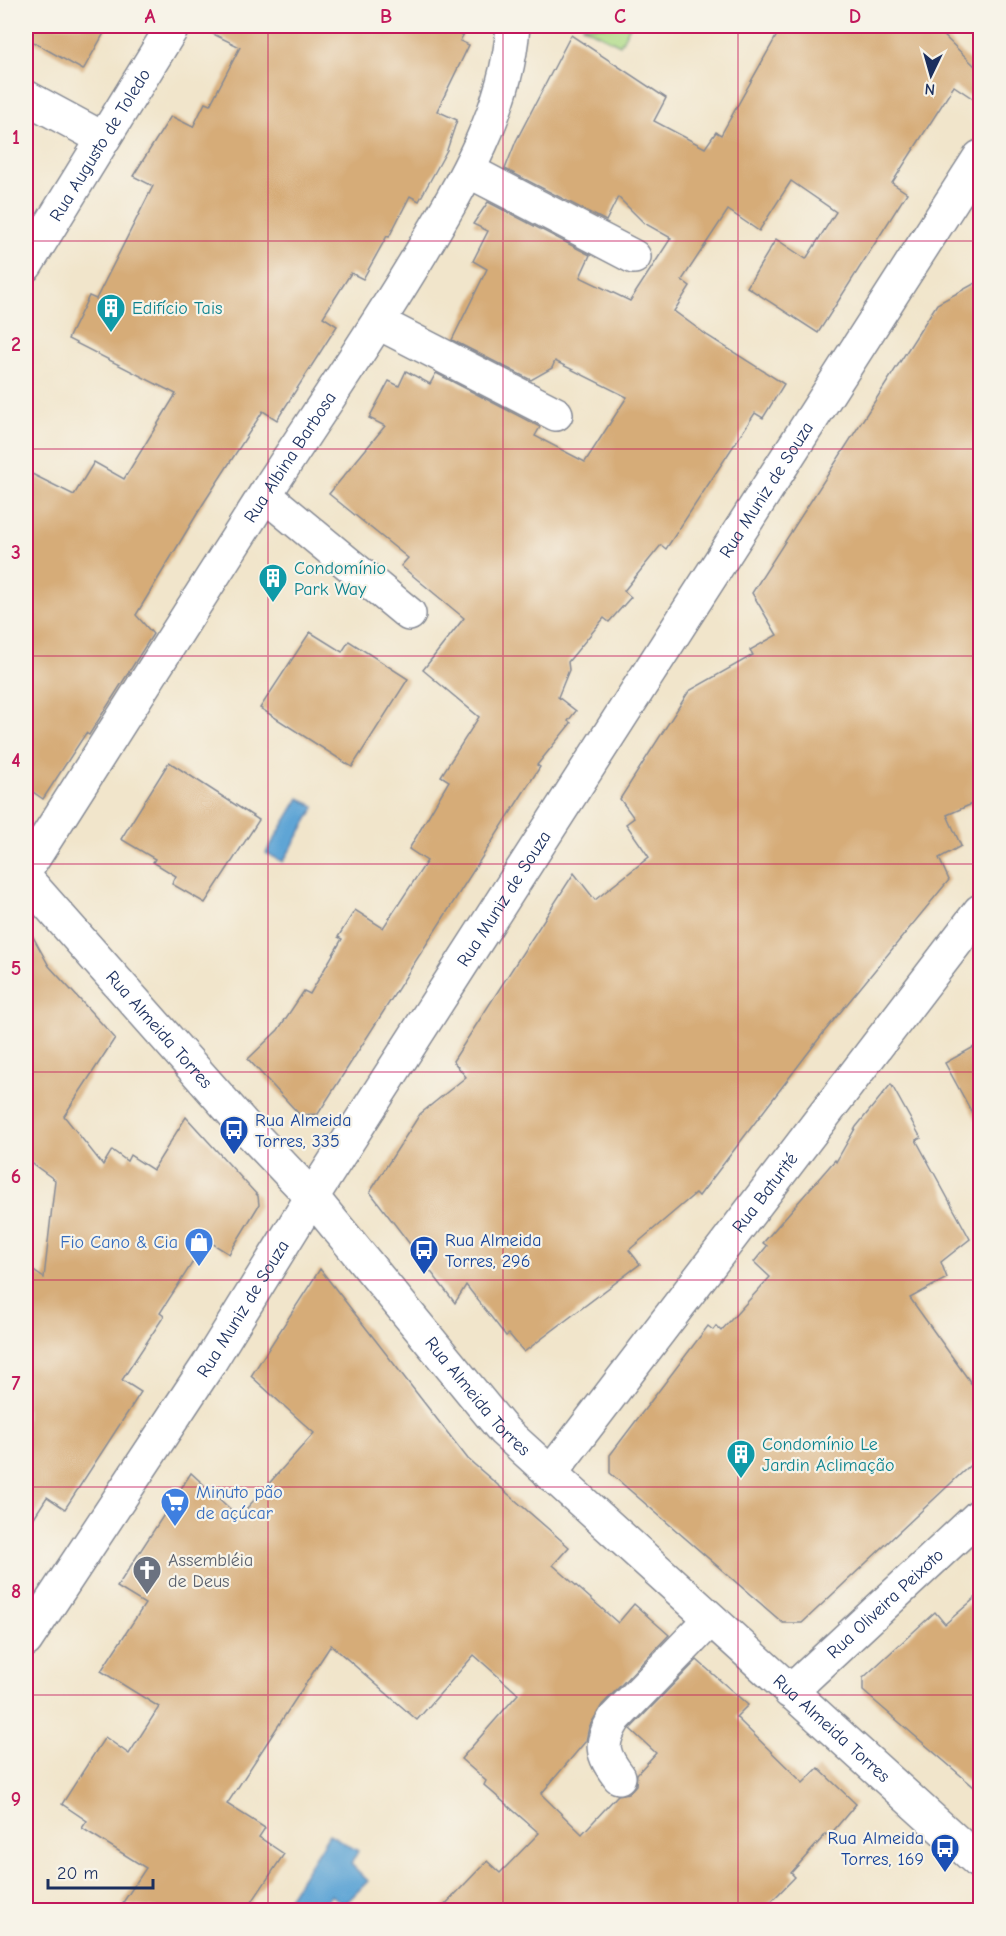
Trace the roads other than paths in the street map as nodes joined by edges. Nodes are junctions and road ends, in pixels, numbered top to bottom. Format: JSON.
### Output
{"nodes":[{"id":1,"x":173,"y":26,"type":"edge"},
{"id":2,"x":513,"y":26,"type":"edge"},
{"id":3,"x":26,"y":97,"type":"edge"},
{"id":4,"x":102,"y":138,"type":"junction"},
{"id":5,"x":981,"y":157,"type":"edge"},
{"id":6,"x":470,"y":171,"type":"junction"},
{"id":7,"x":634,"y":258,"type":"dead end"},
{"id":8,"x":26,"y":265,"type":"edge"},
{"id":9,"x":379,"y":323,"type":"junction"},
{"id":10,"x":556,"y":414,"type":"dead end"},
{"id":11,"x":265,"y":495,"type":"junction"},
{"id":12,"x":409,"y":614,"type":"dead end"},
{"id":13,"x":26,"y":870,"type":"edge"},
{"id":14,"x":26,"y":879,"type":"edge"},
{"id":15,"x":981,"y":911,"type":"edge"},
{"id":16,"x":312,"y":1197,"type":"junction"},
{"id":17,"x":550,"y":1474,"type":"junction"},
{"id":18,"x":981,"y":1515,"type":"edge"},
{"id":19,"x":710,"y":1620,"type":"junction"},
{"id":20,"x":26,"y":1640,"type":"edge"},
{"id":21,"x":790,"y":1692,"type":"junction"},
{"id":22,"x":619,"y":1777,"type":"dead end"},
{"id":23,"x":981,"y":1863,"type":"edge"}],
"edges":[{"from":1,"to":4,"type":"street","name":"Rua Augusto de Toledo"},
{"from":2,"to":6,"type":"street","name":"Rua Albina Barbosa"},
{"from":3,"to":4,"type":"street"},
{"from":4,"to":8,"type":"street","name":"Rua Augusto de Toledo"},
{"from":5,"to":16,"type":"street","name":"Rua Muniz de Souza"},
{"from":6,"to":7,"type":"street"},
{"from":6,"to":9,"type":"street","name":"Rua Albina Barbosa"},
{"from":9,"to":10,"type":"street"},
{"from":9,"to":11,"type":"street","name":"Rua Albina Barbosa"},
{"from":11,"to":12,"type":"street"},
{"from":11,"to":13,"type":"street","name":"Rua Albina Barbosa"},
{"from":14,"to":16,"type":"street","name":"Rua Almeida Torres"},
{"from":15,"to":17,"type":"street","name":"Rua Baturité"},
{"from":16,"to":17,"type":"street","name":"Rua Almeida Torres"},
{"from":16,"to":20,"type":"street","name":"Rua Muniz de Souza"},
{"from":17,"to":19,"type":"street","name":"Rua Almeida Torres"},
{"from":18,"to":21,"type":"street","name":"Rua Oliveira Peixoto"},
{"from":19,"to":21,"type":"street","name":"Rua Almeida Torres"},
{"from":19,"to":22,"type":"street"},
{"from":21,"to":23,"type":"street","name":"Rua Almeida Torres"}]}
